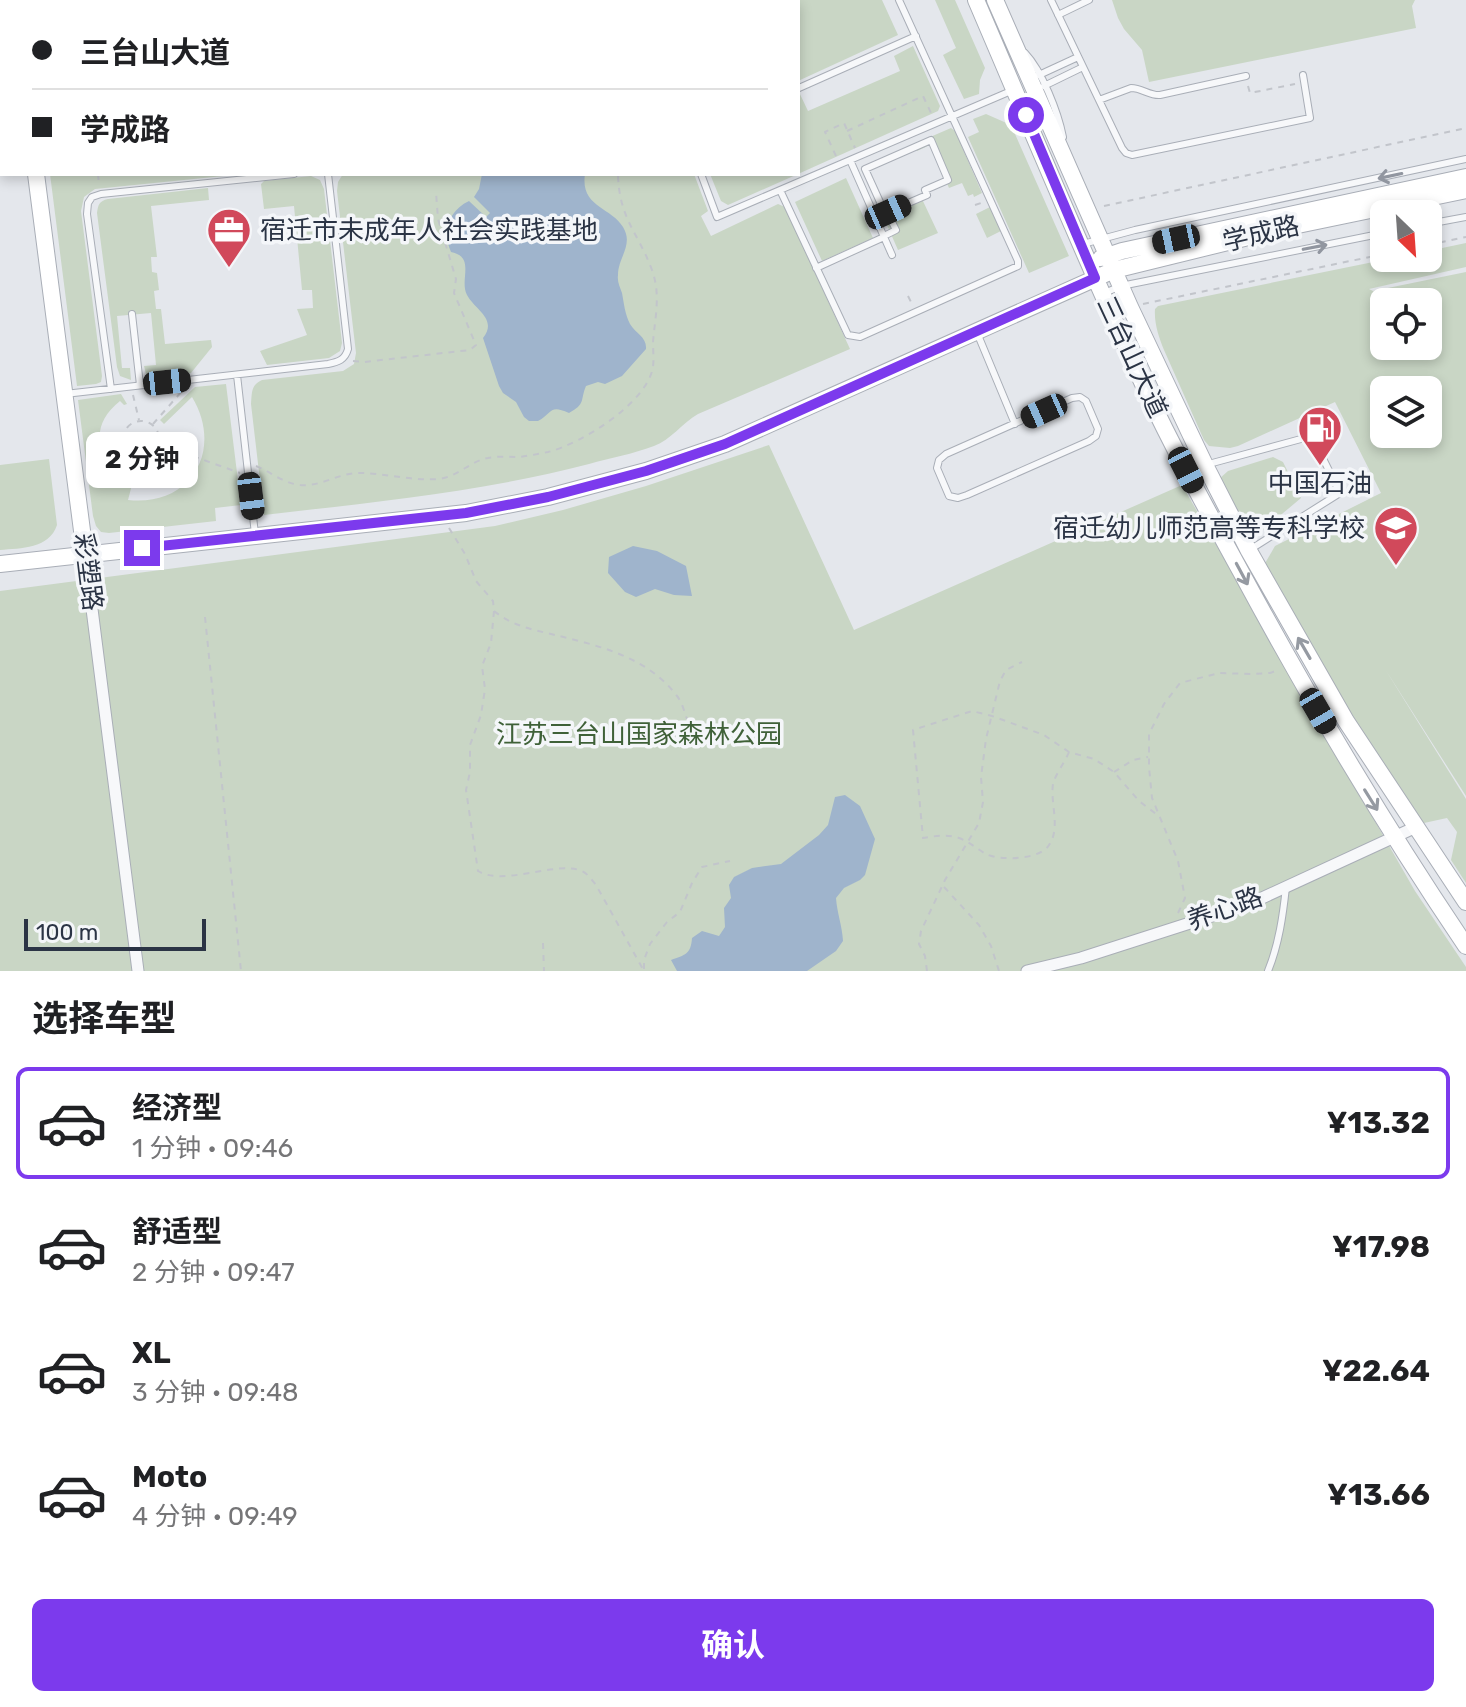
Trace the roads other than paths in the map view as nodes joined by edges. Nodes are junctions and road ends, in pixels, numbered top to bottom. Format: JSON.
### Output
{"nodes":[{"id":1,"x":899,"y":0,"type":"edge"},
{"id":2,"x":976,"y":0,"type":"edge"},
{"id":3,"x":995,"y":0,"type":"edge"},
{"id":4,"x":1051,"y":0,"type":"edge"},
{"id":5,"x":1089,"y":0,"type":"edge"},
{"id":6,"x":1058,"y":15,"type":"junction"},
{"id":7,"x":916,"y":36,"type":"junction"},
{"id":8,"x":1013,"y":40,"type":"junction"},
{"id":9,"x":1078,"y":57,"type":"junction"},
{"id":10,"x":1083,"y":67,"type":"junction"},
{"id":11,"x":1039,"y":75,"type":"junction"},
{"id":12,"x":1246,"y":76,"type":"road end"},
{"id":13,"x":1304,"y":79,"type":"road end"},
{"id":14,"x":1044,"y":86,"type":"junction"},
{"id":15,"x":800,"y":88,"type":"edge"},
{"id":16,"x":1015,"y":90,"type":"junction"},
{"id":17,"x":1099,"y":100,"type":"junction"},
{"id":18,"x":952,"y":116,"type":"junction"},
{"id":19,"x":1466,"y":159,"type":"edge"},
{"id":20,"x":850,"y":160,"type":"junction"},
{"id":21,"x":1067,"y":164,"type":"junction"},
{"id":22,"x":36,"y":176,"type":"edge"},
{"id":23,"x":275,"y":176,"type":"edge"},
{"id":24,"x":328,"y":176,"type":"edge"},
{"id":25,"x":702,"y":176,"type":"edge"},
{"id":26,"x":1466,"y":177,"type":"edge"},
{"id":27,"x":870,"y":179,"type":"junction"},
{"id":28,"x":860,"y":183,"type":"junction"},
{"id":29,"x":852,"y":187,"type":"dead end"},
{"id":30,"x":780,"y":190,"type":"junction"},
{"id":31,"x":1466,"y":190,"type":"edge"},
{"id":32,"x":888,"y":212,"type":"junction"},
{"id":33,"x":1466,"y":217,"type":"edge"},
{"id":34,"x":1442,"y":221,"type":"edge"},
{"id":35,"x":884,"y":236,"type":"junction"},
{"id":36,"x":1370,"y":236,"type":"edge"},
{"id":37,"x":1081,"y":244,"type":"junction"},
{"id":38,"x":1108,"y":254,"type":"junction"},
{"id":39,"x":892,"y":255,"type":"dead end"},
{"id":40,"x":816,"y":268,"type":"junction"},
{"id":41,"x":1096,"y":278,"type":"junction"},
{"id":42,"x":1121,"y":286,"type":"junction"},
{"id":43,"x":132,"y":314,"type":"dead end"},
{"id":44,"x":977,"y":331,"type":"junction"},
{"id":45,"x":237,"y":375,"type":"junction"},
{"id":46,"x":140,"y":385,"type":"junction"},
{"id":47,"x":111,"y":389,"type":"junction"},
{"id":48,"x":65,"y":394,"type":"junction"},
{"id":49,"x":1015,"y":424,"type":"junction"},
{"id":50,"x":1205,"y":465,"type":"junction"},
{"id":51,"x":256,"y":535,"type":"junction"},
{"id":52,"x":1249,"y":551,"type":"junction"},
{"id":53,"x":85,"y":554,"type":"junction"},
{"id":54,"x":0,"y":564,"type":"edge"},
{"id":55,"x":1416,"y":827,"type":"junction"},
{"id":56,"x":1394,"y":837,"type":"junction"},
{"id":57,"x":1286,"y":887,"type":"junction"},
{"id":58,"x":1466,"y":902,"type":"edge"},
{"id":59,"x":1466,"y":946,"type":"edge"},
{"id":60,"x":138,"y":971,"type":"edge"},
{"id":61,"x":1027,"y":971,"type":"edge"},
{"id":62,"x":1268,"y":971,"type":"edge"}],
"edges":[{"from":1,"to":7,"type":"lane"},
{"from":2,"to":16,"type":"main road","name":"三台山大道"},
{"from":3,"to":8,"type":"main road","name":"三台山大道"},
{"from":4,"to":6,"type":"lane"},
{"from":5,"to":6,"type":"lane"},
{"from":6,"to":9,"type":"lane"},
{"from":7,"to":15,"type":"lane"},
{"from":7,"to":18,"type":"lane"},
{"from":8,"to":11,"type":"lane"},
{"from":8,"to":21,"type":"main road","name":"三台山大道"},
{"from":9,"to":10,"type":"lane"},
{"from":9,"to":11,"type":"lane"},
{"from":10,"to":14,"type":"lane"},
{"from":10,"to":17,"type":"lane"},
{"from":11,"to":14,"type":"lane"},
{"from":12,"to":17,"type":"lane"},
{"from":13,"to":17,"type":"lane"},
{"from":14,"to":21,"type":"lane"},
{"from":16,"to":18,"type":"lane"},
{"from":16,"to":37,"type":"main road","name":"三台山大道"},
{"from":18,"to":20,"type":"lane"},
{"from":18,"to":40,"type":"lane"},
{"from":19,"to":38,"type":"lane","one_way":true},
{"from":20,"to":28,"type":"lane"},
{"from":20,"to":30,"type":"lane"},
{"from":21,"to":38,"type":"main road","name":"三台山大道"},
{"from":22,"to":48,"type":"main road","name":"彩塑路"},
{"from":23,"to":47,"type":"lane"},
{"from":24,"to":45,"type":"lane"},
{"from":25,"to":30,"type":"lane"},
{"from":26,"to":38,"type":"main road","name":"学成路"},
{"from":27,"to":28,"type":"lane"},
{"from":27,"to":32,"type":"lane"},
{"from":27,"to":32,"type":"lane"},
{"from":28,"to":29,"type":"lane"},
{"from":28,"to":35,"type":"lane"},
{"from":30,"to":40,"type":"lane"},
{"from":31,"to":38,"type":"main road","name":"学成路"},
{"from":32,"to":35,"type":"lane"},
{"from":33,"to":34,"type":"lane"},
{"from":35,"to":39,"type":"lane"},
{"from":35,"to":40,"type":"lane"},
{"from":42,"to":36,"type":"lane","one_way":true},
{"from":37,"to":38,"type":"lane"},
{"from":37,"to":41,"type":"main road","name":"三台山大道"},
{"from":38,"to":41,"type":"main road","name":"学成路"},
{"from":38,"to":42,"type":"main road","name":"三台山大道"},
{"from":41,"to":42,"type":"lane"},
{"from":41,"to":44,"type":"main road","name":"学成路"},
{"from":41,"to":56,"type":"main road","name":"三台山大道","one_way":true},
{"from":42,"to":50,"type":"main road","name":"三台山大道"},
{"from":43,"to":46,"type":"lane"},
{"from":44,"to":49,"type":"lane"},
{"from":44,"to":51,"type":"main road","name":"学成路"},
{"from":45,"to":46,"type":"lane"},
{"from":45,"to":51,"type":"lane"},
{"from":46,"to":47,"type":"lane"},
{"from":47,"to":48,"type":"lane"},
{"from":48,"to":53,"type":"main road","name":"彩塑路"},
{"from":49,"to":49,"type":"lane"},
{"from":50,"to":52,"type":"main road","name":"三台山大道"},
{"from":50,"to":52,"type":"lane"},
{"from":51,"to":53,"type":"main road","name":"学成路"},
{"from":55,"to":52,"type":"main road","name":"三台山大道","one_way":true},
{"from":53,"to":54,"type":"main road","name":"学成路"},
{"from":53,"to":60,"type":"street","name":"彩塑路"},
{"from":55,"to":56,"type":"street","name":"养心路"},
{"from":55,"to":58,"type":"main road","name":"三台山大道"},
{"from":56,"to":57,"type":"street","name":"养心路"},
{"from":56,"to":59,"type":"main road","name":"三台山大道"},
{"from":57,"to":61,"type":"street","name":"养心路"},
{"from":57,"to":62,"type":"lane"}]}
